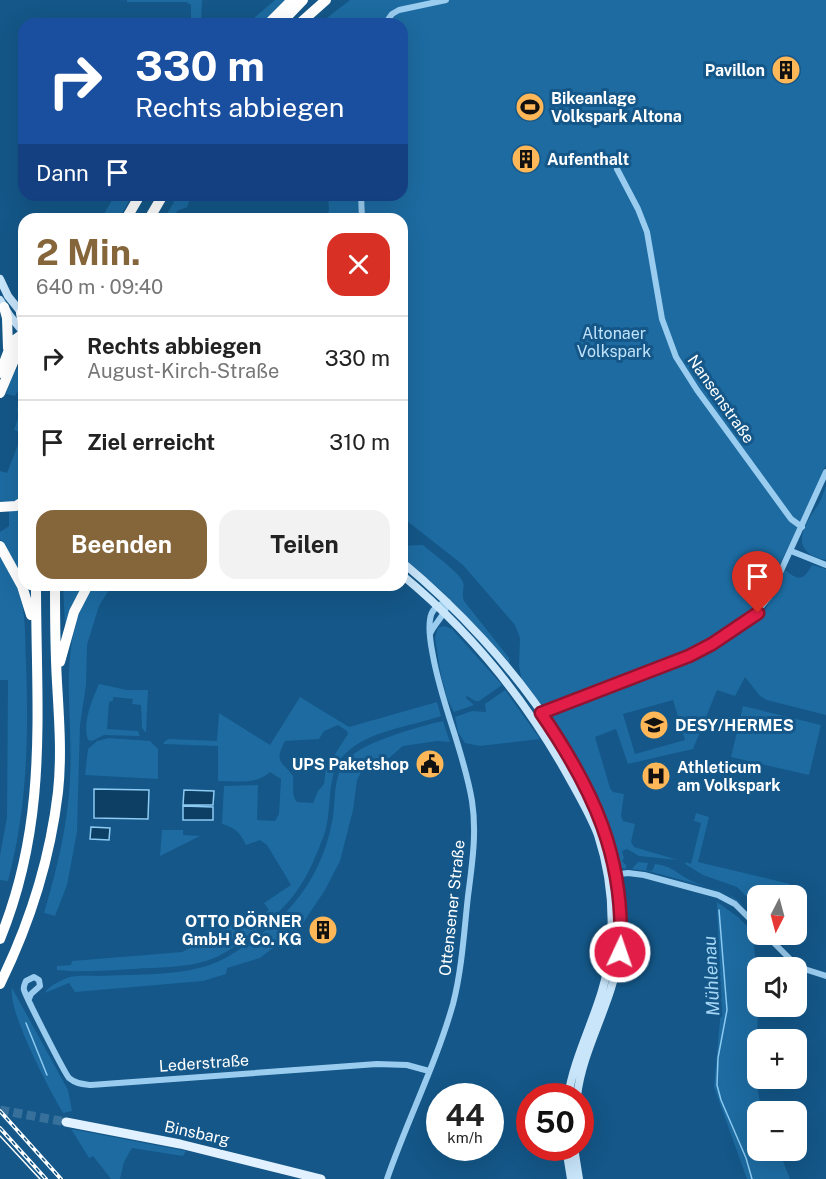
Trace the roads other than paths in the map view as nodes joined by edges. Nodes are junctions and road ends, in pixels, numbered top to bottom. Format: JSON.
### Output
{"nodes":[{"id":1,"x":292,"y":0,"type":"edge"},
{"id":2,"x":303,"y":0,"type":"edge"},
{"id":3,"x":326,"y":0,"type":"edge"},
{"id":4,"x":446,"y":0,"type":"edge"},
{"id":5,"x":274,"y":18,"type":"edge"},
{"id":6,"x":286,"y":18,"type":"edge"},
{"id":7,"x":306,"y":18,"type":"edge"},
{"id":8,"x":389,"y":18,"type":"edge"},
{"id":9,"x":617,"y":169,"type":"dead end"},
{"id":10,"x":0,"y":279,"type":"edge"},
{"id":11,"x":2,"y":304,"type":"edge"},
{"id":12,"x":18,"y":309,"type":"edge"},
{"id":13,"x":18,"y":324,"type":"edge"},
{"id":14,"x":18,"y":336,"type":"edge"},
{"id":15,"x":18,"y":344,"type":"edge"},
{"id":16,"x":8,"y":349,"type":"junction"},
{"id":17,"x":18,"y":362,"type":"edge"},
{"id":18,"x":4,"y":373,"type":"edge"},
{"id":19,"x":0,"y":393,"type":"edge"},
{"id":20,"x":826,"y":472,"type":"edge"},
{"id":21,"x":18,"y":503,"type":"edge"},
{"id":22,"x":0,"y":507,"type":"edge"},
{"id":23,"x":802,"y":527,"type":"junction"},
{"id":24,"x":0,"y":546,"type":"edge"},
{"id":25,"x":791,"y":551,"type":"junction"},
{"id":26,"x":826,"y":565,"type":"edge"},
{"id":27,"x":408,"y":567,"type":"edge"},
{"id":28,"x":18,"y":579,"type":"edge"},
{"id":29,"x":408,"y":580,"type":"edge"},
{"id":30,"x":23,"y":591,"type":"edge"},
{"id":31,"x":36,"y":591,"type":"edge"},
{"id":32,"x":55,"y":591,"type":"edge"},
{"id":33,"x":85,"y":591,"type":"edge"},
{"id":34,"x":448,"y":602,"type":"junction"},
{"id":35,"x":437,"y":606,"type":"junction"},
{"id":36,"x":445,"y":614,"type":"junction"},
{"id":37,"x":430,"y":634,"type":"junction"},
{"id":38,"x":36,"y":636,"type":"junction"},
{"id":39,"x":57,"y":680,"type":"junction"},
{"id":40,"x":541,"y":713,"type":"junction"},
{"id":41,"x":533,"y":718,"type":"junction"},
{"id":42,"x":617,"y":874,"type":"junction"},
{"id":43,"x":607,"y":876,"type":"junction"},
{"id":44,"x":747,"y":916,"type":"edge"},
{"id":45,"x":0,"y":939,"type":"edge"},
{"id":46,"x":776,"y":945,"type":"edge"},
{"id":47,"x":826,"y":976,"type":"edge"},
{"id":48,"x":0,"y":984,"type":"edge"},
{"id":49,"x":29,"y":999,"type":"junction"},
{"id":50,"x":429,"y":1071,"type":"junction"},
{"id":51,"x":571,"y":1083,"type":"edge"},
{"id":52,"x":579,"y":1083,"type":"edge"},
{"id":53,"x":66,"y":1122,"type":"tunnel mouth"},
{"id":54,"x":568,"y":1161,"type":"edge"},
{"id":55,"x":576,"y":1161,"type":"edge"},
{"id":56,"x":321,"y":1179,"type":"edge"},
{"id":57,"x":387,"y":1179,"type":"edge"},
{"id":58,"x":571,"y":1179,"type":"edge"},
{"id":59,"x":579,"y":1179,"type":"edge"}],
"edges":[{"from":1,"to":5,"type":"highway"},
{"from":2,"to":6,"type":"highway"},
{"from":3,"to":7,"type":"highway"},
{"from":4,"to":8,"type":"street"},
{"from":9,"to":23,"type":"street","name":"Nansenstraße"},
{"from":10,"to":12,"type":"main road"},
{"from":11,"to":13,"type":"main road"},
{"from":11,"to":16,"type":"highway"},
{"from":14,"to":16,"type":"highway"},
{"from":15,"to":18,"type":"highway"},
{"from":16,"to":18,"type":"highway"},
{"from":17,"to":18,"type":"highway"},
{"from":18,"to":19,"type":"highway"},
{"from":20,"to":23,"type":"street"},
{"from":21,"to":22,"type":"highway"},
{"from":23,"to":25,"type":"street"},
{"from":24,"to":28,"type":"highway"},
{"from":25,"to":26,"type":"street"},
{"from":25,"to":40,"type":"street"},
{"from":27,"to":34,"type":"main road"},
{"from":29,"to":35,"type":"main road"},
{"from":30,"to":38,"type":"highway"},
{"from":31,"to":38,"type":"highway"},
{"from":32,"to":39,"type":"highway"},
{"from":33,"to":39,"type":"highway"},
{"from":34,"to":35,"type":"street"},
{"from":34,"to":36,"type":"street"},
{"from":34,"to":40,"type":"main road"},
{"from":35,"to":36,"type":"main road"},
{"from":35,"to":37,"type":"street","name":"Ottensener Straße"},
{"from":36,"to":37,"type":"street"},
{"from":36,"to":41,"type":"main road"},
{"from":37,"to":50,"type":"street","name":"Ottensener Straße"},
{"from":38,"to":45,"type":"highway"},
{"from":39,"to":48,"type":"highway"},
{"from":40,"to":41,"type":"street"},
{"from":40,"to":42,"type":"main road"},
{"from":41,"to":43,"type":"main road"},
{"from":42,"to":43,"type":"street"},
{"from":42,"to":44,"type":"street"},
{"from":42,"to":52,"type":"main road"},
{"from":43,"to":51,"type":"main road"},
{"from":46,"to":47,"type":"street"},
{"from":49,"to":49,"type":"street","name":"Lederstraße"},
{"from":49,"to":50,"type":"street","name":"Lederstraße"},
{"from":50,"to":57,"type":"street","name":"Ottensener Straße"},
{"from":53,"to":56,"type":"main road","name":"Binsbarg"},
{"from":54,"to":58,"type":"main road"},
{"from":55,"to":59,"type":"main road"}]}
